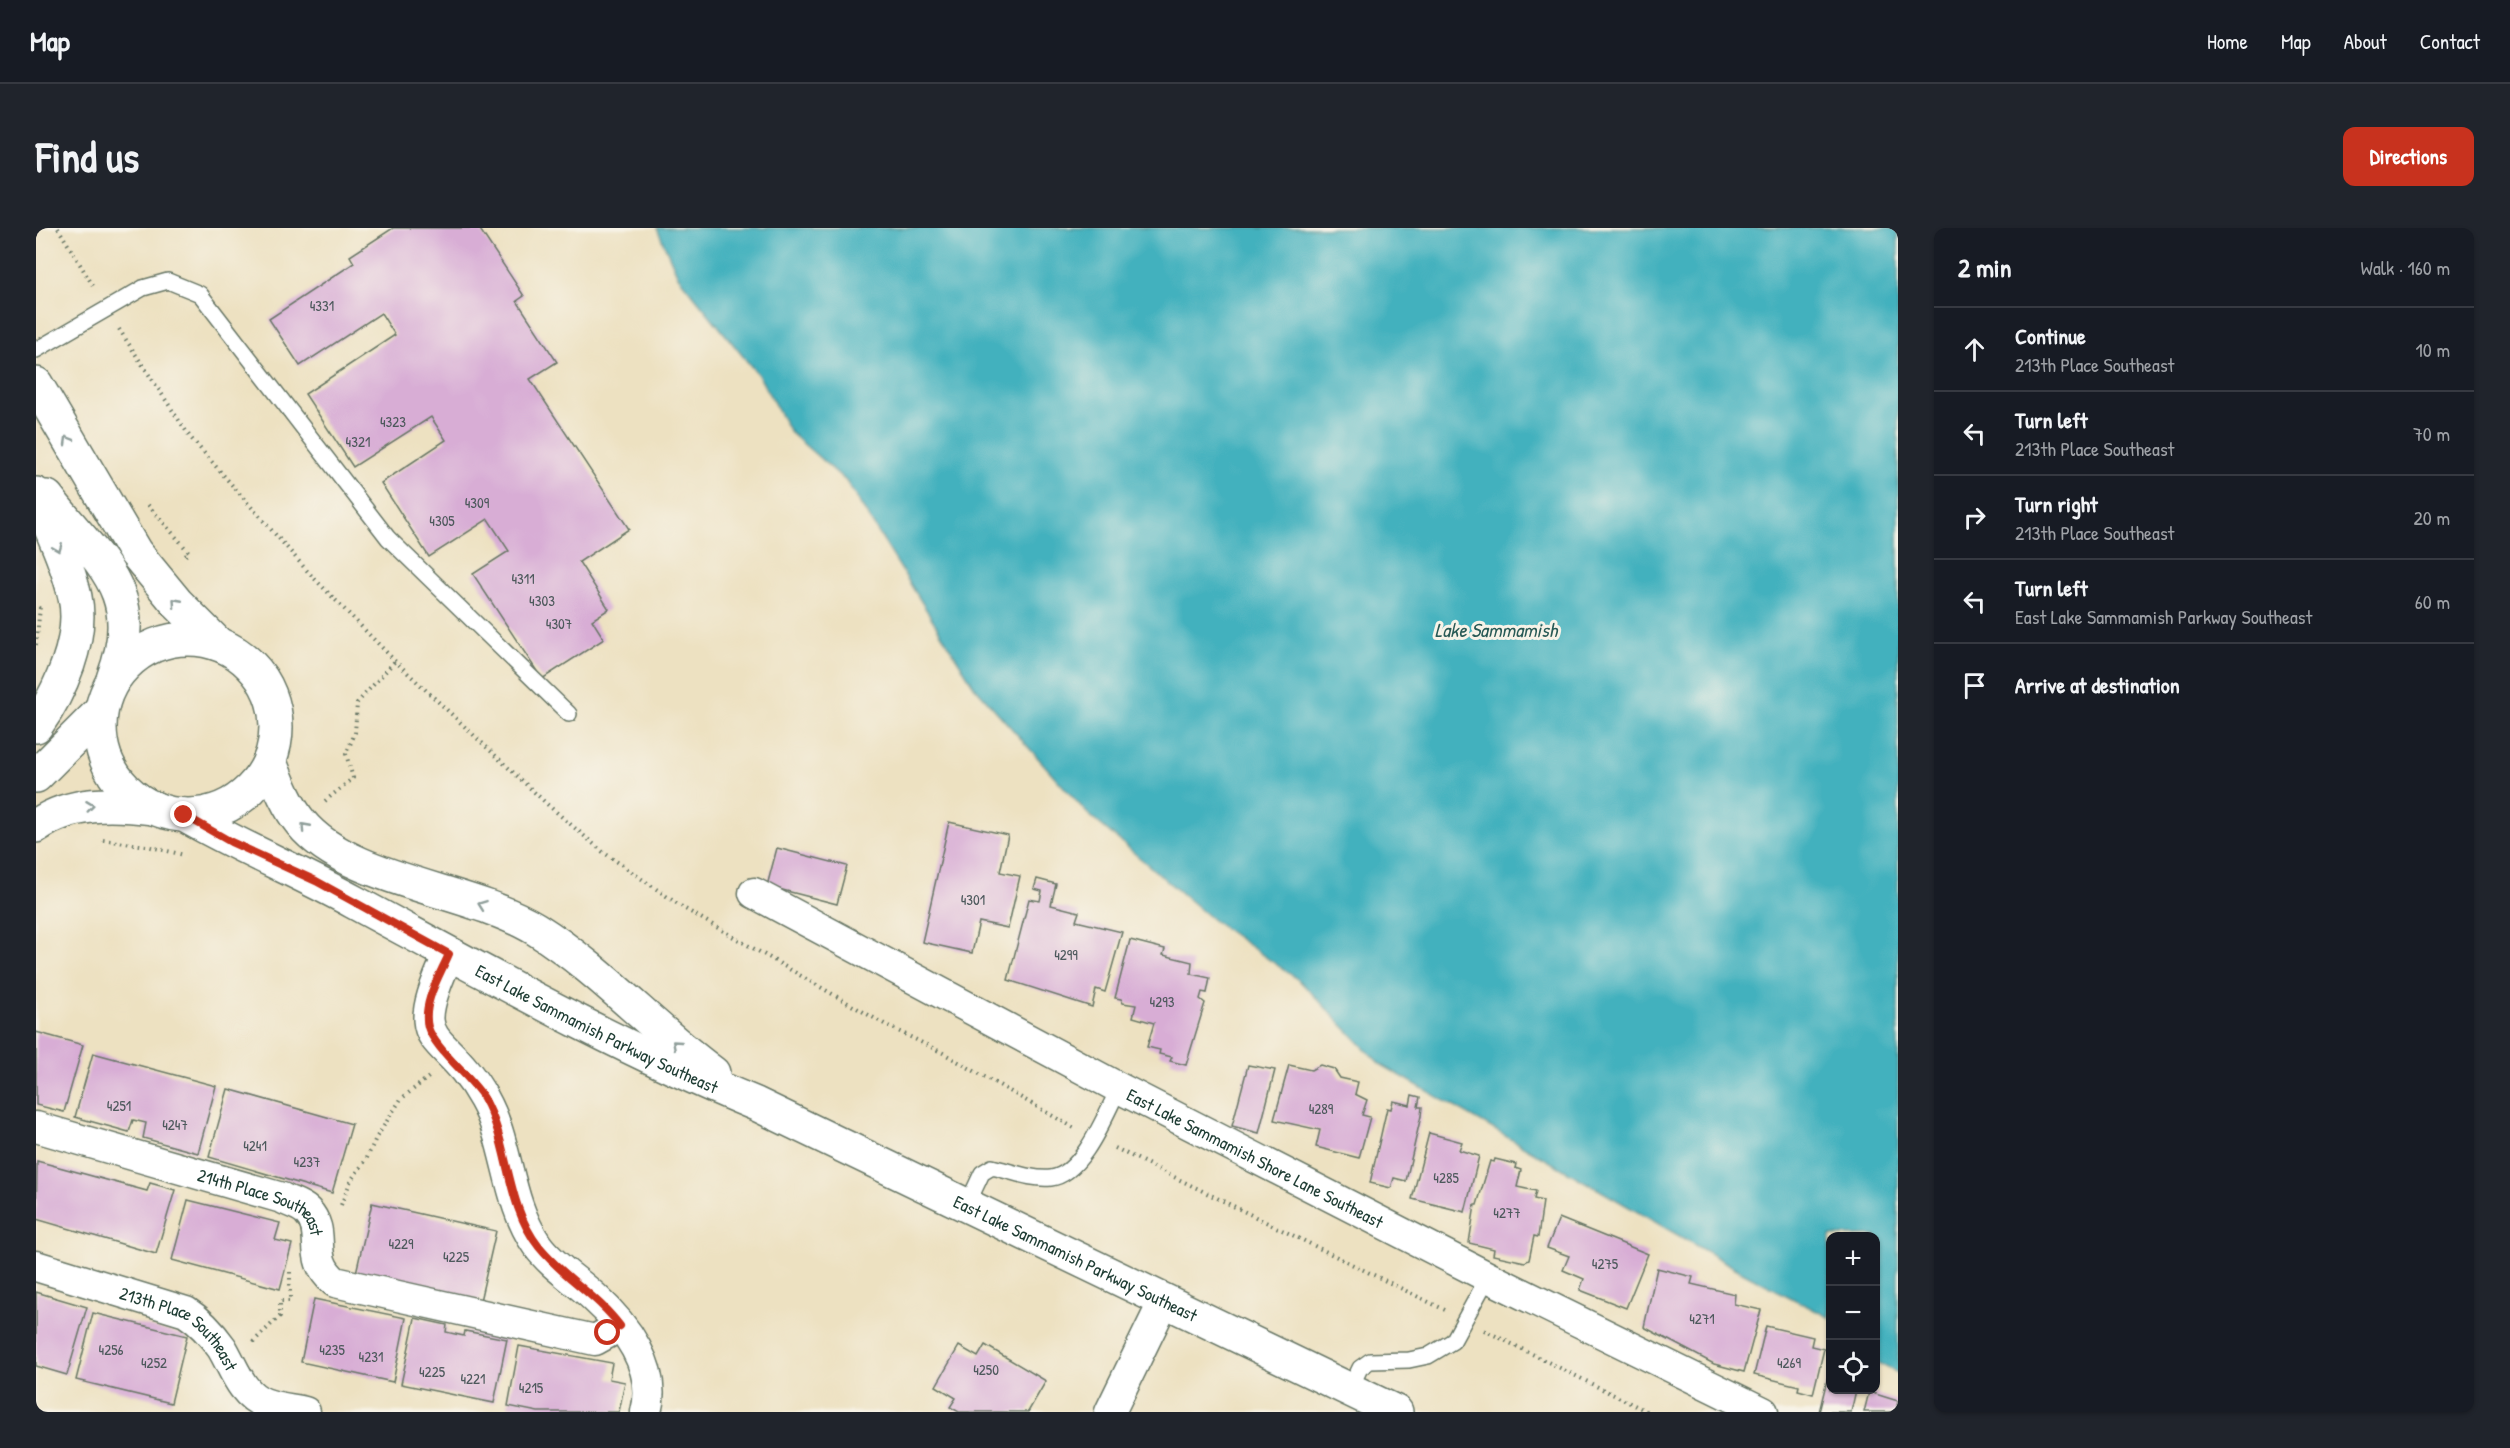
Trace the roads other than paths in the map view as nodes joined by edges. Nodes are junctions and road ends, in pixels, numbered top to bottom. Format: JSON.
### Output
{"nodes":[{"id":1,"x":36,"y":350,"type":"edge"},
{"id":2,"x":36,"y":384,"type":"edge"},
{"id":3,"x":36,"y":480,"type":"edge"},
{"id":4,"x":36,"y":494,"type":"edge"},
{"id":5,"x":217,"y":643,"type":"junction"},
{"id":6,"x":106,"y":696,"type":"junction"},
{"id":7,"x":569,"y":714,"type":"dead end"},
{"id":8,"x":36,"y":726,"type":"edge"},
{"id":9,"x":270,"y":762,"type":"junction"},
{"id":10,"x":36,"y":776,"type":"edge"},
{"id":11,"x":169,"y":812,"type":"junction"},
{"id":12,"x":36,"y":826,"type":"edge"},
{"id":13,"x":754,"y":893,"type":"dead end"},
{"id":14,"x":449,"y":954,"type":"junction"},
{"id":15,"x":1119,"y":1088,"type":"junction"},
{"id":16,"x":756,"y":1104,"type":"junction"},
{"id":17,"x":36,"y":1127,"type":"edge"},
{"id":18,"x":967,"y":1205,"type":"junction"},
{"id":19,"x":36,"y":1266,"type":"edge"},
{"id":20,"x":1488,"y":1277,"type":"junction"},
{"id":21,"x":1164,"y":1301,"type":"junction"},
{"id":22,"x":620,"y":1326,"type":"junction"},
{"id":23,"x":1350,"y":1389,"type":"junction"},
{"id":24,"x":305,"y":1412,"type":"edge"},
{"id":25,"x":646,"y":1412,"type":"edge"},
{"id":26,"x":1110,"y":1412,"type":"edge"},
{"id":27,"x":1396,"y":1412,"type":"edge"},
{"id":28,"x":1763,"y":1412,"type":"edge"}],
"edges":[{"from":1,"to":7,"type":"lane"},
{"from":5,"to":2,"type":"main road","one_way":true},
{"from":3,"to":6,"type":"main road"},
{"from":4,"to":8,"type":"main road","one_way":true},
{"from":5,"to":6,"type":"main road"},
{"from":5,"to":9,"type":"main road"},
{"from":6,"to":10,"type":"main road"},
{"from":6,"to":11,"type":"main road"},
{"from":9,"to":11,"type":"main road"},
{"from":16,"to":9,"type":"main road","name":"East Lake Sammamish Parkway Southeast","one_way":true},
{"from":12,"to":11,"type":"main road","one_way":true},
{"from":11,"to":14,"type":"main road","name":"East Lake Sammamish Parkway Southeast"},
{"from":13,"to":15,"type":"street","name":"East Lake Sammamish Shore Lane Southeast"},
{"from":14,"to":16,"type":"main road","name":"East Lake Sammamish Parkway Southeast"},
{"from":14,"to":22,"type":"street"},
{"from":15,"to":18,"type":"lane"},
{"from":15,"to":20,"type":"street","name":"East Lake Sammamish Shore Lane Southeast"},
{"from":16,"to":18,"type":"main road","name":"East Lake Sammamish Parkway Southeast"},
{"from":17,"to":22,"type":"street","name":"214th Place Southeast"},
{"from":18,"to":21,"type":"main road","name":"East Lake Sammamish Parkway Southeast"},
{"from":19,"to":24,"type":"street","name":"213th Place Southeast"},
{"from":20,"to":23,"type":"lane"},
{"from":20,"to":28,"type":"street","name":"East Lake Sammamish Shore Lane Southeast"},
{"from":21,"to":23,"type":"main road","name":"East Lake Sammamish Parkway Southeast"},
{"from":21,"to":26,"type":"street"},
{"from":22,"to":25,"type":"street"},
{"from":23,"to":27,"type":"main road","name":"East Lake Sammamish Parkway Southeast"}]}
